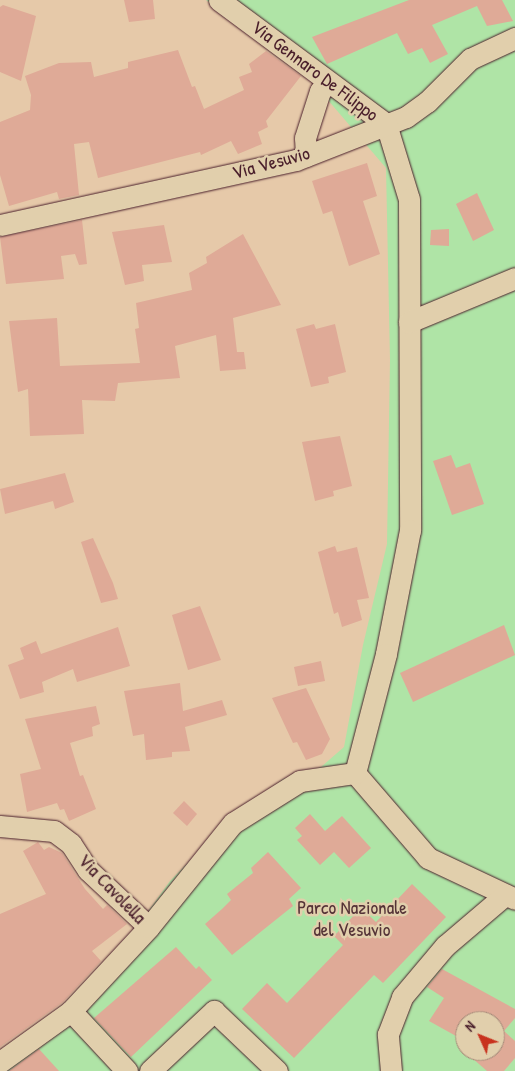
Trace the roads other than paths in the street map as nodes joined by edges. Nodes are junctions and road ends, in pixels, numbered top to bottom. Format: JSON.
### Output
{"nodes":[{"id":1,"x":219,"y":0,"type":"edge"},
{"id":2,"x":515,"y":38,"type":"edge"},
{"id":3,"x":328,"y":83,"type":"junction"},
{"id":4,"x":386,"y":124,"type":"junction"},
{"id":5,"x":306,"y":156,"type":"junction"},
{"id":6,"x":0,"y":225,"type":"edge"},
{"id":7,"x":515,"y":278,"type":"edge"},
{"id":8,"x":410,"y":322,"type":"junction"},
{"id":9,"x":355,"y":773,"type":"junction"},
{"id":10,"x":0,"y":826,"type":"edge"},
{"id":11,"x":510,"y":897,"type":"edge"},
{"id":12,"x":149,"y":928,"type":"junction"},
{"id":13,"x":71,"y":1011,"type":"junction"},
{"id":14,"x":0,"y":1062,"type":"edge"},
{"id":15,"x":127,"y":1071,"type":"edge"},
{"id":16,"x":150,"y":1071,"type":"edge"},
{"id":17,"x":277,"y":1071,"type":"edge"},
{"id":18,"x":391,"y":1071,"type":"edge"}],
"edges":[{"from":1,"to":3,"type":"street","name":"Via Gennaro De Filippo"},
{"from":2,"to":4,"type":"street","name":"Via Vesuvio"},
{"from":3,"to":4,"type":"street","name":"Via Gennaro De Filippo"},
{"from":3,"to":5,"type":"street"},
{"from":4,"to":5,"type":"street","name":"Via Vesuvio"},
{"from":4,"to":8,"type":"street"},
{"from":5,"to":6,"type":"street","name":"Via Vesuvio"},
{"from":7,"to":8,"type":"street"},
{"from":8,"to":9,"type":"street"},
{"from":9,"to":11,"type":"street"},
{"from":9,"to":12,"type":"street"},
{"from":10,"to":12,"type":"street","name":"Via Cavolella"},
{"from":11,"to":18,"type":"street"},
{"from":12,"to":13,"type":"street","name":"Via Cavolella"},
{"from":13,"to":14,"type":"street","name":"Via Cavolella"},
{"from":13,"to":15,"type":"street"},
{"from":16,"to":17,"type":"street"}]}
